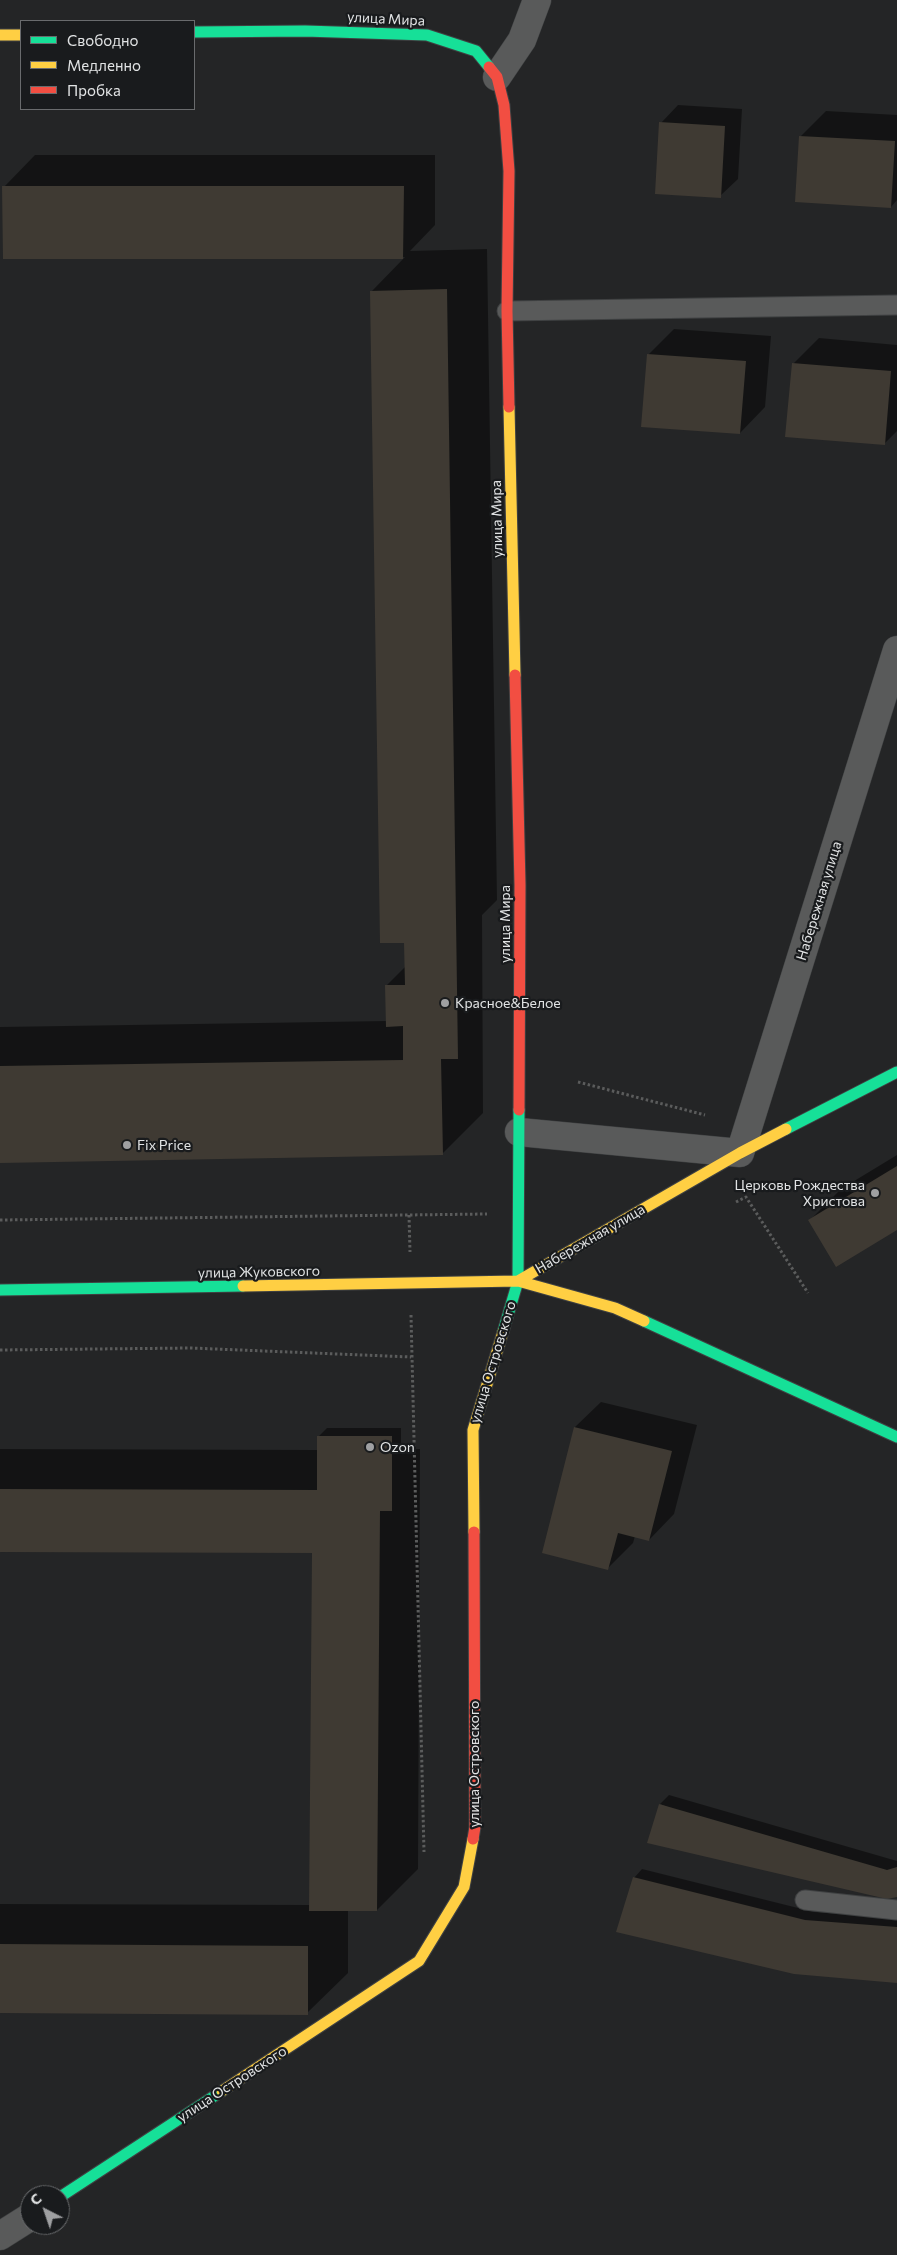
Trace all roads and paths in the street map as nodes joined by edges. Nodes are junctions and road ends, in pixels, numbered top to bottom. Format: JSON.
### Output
{"nodes":[{"id":1,"x":537,"y":0,"type":"edge"},
{"id":2,"x":195,"y":32,"type":"edge"},
{"id":3,"x":0,"y":35,"type":"edge"},
{"id":4,"x":20,"y":35,"type":"edge"},
{"id":5,"x":497,"y":77,"type":"junction"},
{"id":6,"x":897,"y":305,"type":"edge"},
{"id":7,"x":507,"y":311,"type":"junction"},
{"id":8,"x":897,"y":650,"type":"edge"},
{"id":9,"x":897,"y":1072,"type":"edge"},
{"id":10,"x":578,"y":1082,"type":"dead end"},
{"id":11,"x":714,"y":1117,"type":"dead end"},
{"id":12,"x":519,"y":1132,"type":"junction"},
{"id":13,"x":740,"y":1153,"type":"junction"},
{"id":14,"x":736,"y":1202,"type":"dead end"},
{"id":15,"x":488,"y":1205,"type":"dead end"},
{"id":16,"x":409,"y":1215,"type":"junction"},
{"id":17,"x":0,"y":1220,"type":"edge"},
{"id":18,"x":518,"y":1281,"type":"junction"},
{"id":19,"x":411,"y":1284,"type":"junction"},
{"id":20,"x":0,"y":1290,"type":"edge"},
{"id":21,"x":808,"y":1293,"type":"dead end"},
{"id":22,"x":0,"y":1350,"type":"edge"},
{"id":23,"x":411,"y":1357,"type":"junction"},
{"id":24,"x":897,"y":1437,"type":"edge"},
{"id":25,"x":424,"y":1852,"type":"dead end"},
{"id":26,"x":805,"y":1900,"type":"dead end"},
{"id":27,"x":897,"y":1910,"type":"edge"},
{"id":28,"x":70,"y":2190,"type":"edge"},
{"id":29,"x":20,"y":2223,"type":"edge"},
{"id":30,"x":0,"y":2236,"type":"edge"}],
"edges":[{"from":1,"to":5,"type":"street"},
{"from":2,"to":5,"type":"street","name":"улица Мира"},
{"from":3,"to":4,"type":"street"},
{"from":5,"to":7,"type":"street","name":"улица Мира"},
{"from":6,"to":7,"type":"lane"},
{"from":7,"to":12,"type":"street","name":"улица Мира"},
{"from":8,"to":13,"type":"street","name":"Набережная улица"},
{"from":9,"to":13,"type":"street","name":"Набережная улица"},
{"from":10,"to":11,"type":"path"},
{"from":12,"to":13,"type":"street"},
{"from":12,"to":18,"type":"street","name":"улица Мира"},
{"from":13,"to":18,"type":"street","name":"Набережная улица"},
{"from":14,"to":21,"type":"path"},
{"from":15,"to":16,"type":"path"},
{"from":16,"to":17,"type":"path"},
{"from":16,"to":19,"type":"path"},
{"from":18,"to":19,"type":"street","name":"улица Жуковского"},
{"from":18,"to":24,"type":"street"},
{"from":18,"to":28,"type":"street","name":"улица Островского"},
{"from":19,"to":20,"type":"street","name":"улица Жуковского"},
{"from":19,"to":23,"type":"path"},
{"from":22,"to":23,"type":"path"},
{"from":23,"to":25,"type":"path"},
{"from":26,"to":27,"type":"lane"},
{"from":29,"to":30,"type":"street"}]}
